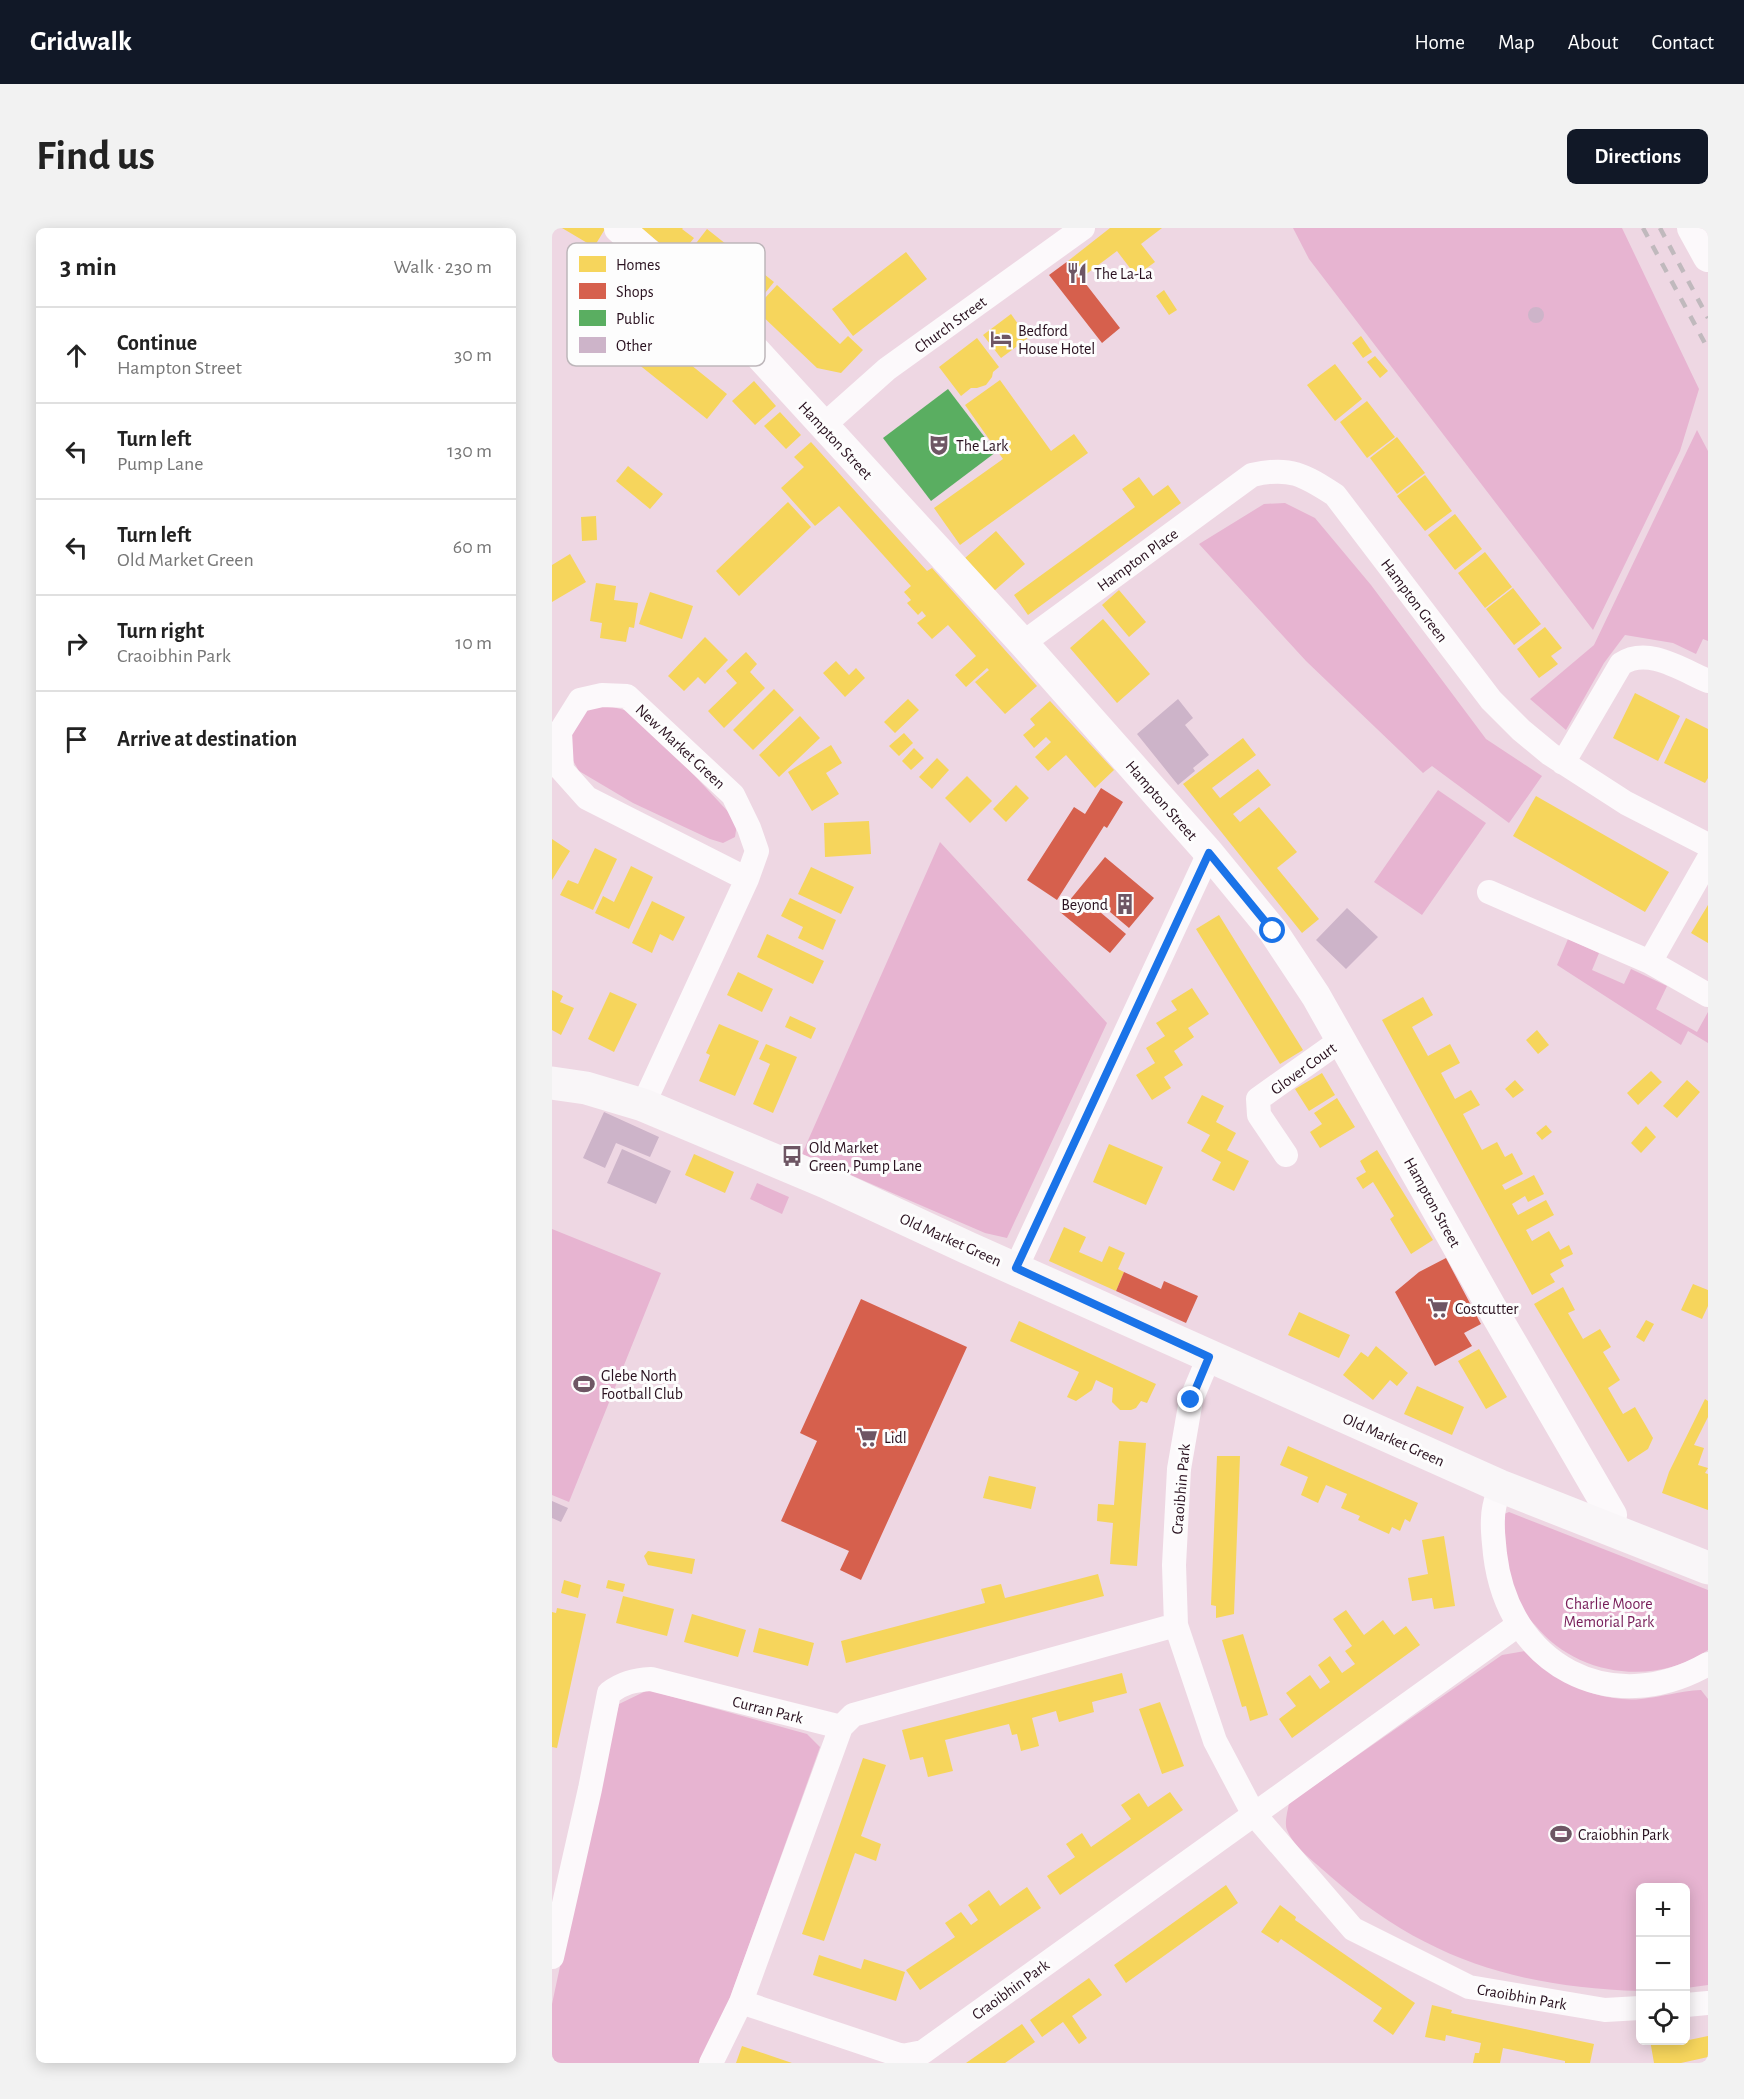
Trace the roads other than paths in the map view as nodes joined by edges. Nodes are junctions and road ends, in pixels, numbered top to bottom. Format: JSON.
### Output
{"nodes":[{"id":1,"x":619,"y":228,"type":"edge"},
{"id":2,"x":1083,"y":228,"type":"edge"},
{"id":3,"x":1692,"y":228,"type":"edge"},
{"id":4,"x":636,"y":243,"type":"edge"},
{"id":5,"x":1708,"y":257,"type":"edge"},
{"id":6,"x":765,"y":362,"type":"edge"},
{"id":7,"x":823,"y":426,"type":"junction"},
{"id":8,"x":1252,"y":475,"type":"joint"},
{"id":9,"x":1023,"y":643,"type":"junction"},
{"id":10,"x":1708,"y":681,"type":"edge"},
{"id":11,"x":1563,"y":763,"type":"junction"},
{"id":12,"x":1708,"y":845,"type":"edge"},
{"id":13,"x":1209,"y":853,"type":"junction"},
{"id":14,"x":1708,"y":860,"type":"edge"},
{"id":15,"x":747,"y":879,"type":"junction"},
{"id":16,"x":1489,"y":892,"type":"dead end"},
{"id":17,"x":1650,"y":962,"type":"junction"},
{"id":18,"x":1708,"y":995,"type":"edge"},
{"id":19,"x":1341,"y":1040,"type":"junction"},
{"id":20,"x":552,"y":1083,"type":"edge"},
{"id":21,"x":643,"y":1105,"type":"junction"},
{"id":22,"x":1286,"y":1155,"type":"dead end"},
{"id":23,"x":1016,"y":1268,"type":"junction"},
{"id":24,"x":1209,"y":1357,"type":"junction"},
{"id":25,"x":1500,"y":1486,"type":"junction"},
{"id":26,"x":1607,"y":1529,"type":"junction"},
{"id":27,"x":1708,"y":1568,"type":"edge"},
{"id":28,"x":1176,"y":1625,"type":"junction"},
{"id":29,"x":1518,"y":1625,"type":"junction"},
{"id":30,"x":1706,"y":1669,"type":"edge"},
{"id":31,"x":842,"y":1727,"type":"junction"},
{"id":32,"x":1253,"y":1813,"type":"junction"},
{"id":33,"x":552,"y":1957,"type":"edge"},
{"id":34,"x":741,"y":2002,"type":"junction"},
{"id":35,"x":1708,"y":2003,"type":"edge"},
{"id":36,"x":1690,"y":2005,"type":"edge"},
{"id":37,"x":1636,"y":2008,"type":"edge"},
{"id":38,"x":711,"y":2063,"type":"edge"}],
"edges":[{"from":1,"to":4,"type":"street","name":"Hampton Street"},
{"from":2,"to":7,"type":"street","name":"Church Street"},
{"from":3,"to":5,"type":"street"},
{"from":6,"to":7,"type":"street","name":"Hampton Street"},
{"from":7,"to":9,"type":"street","name":"Hampton Street"},
{"from":8,"to":9,"type":"street","name":"Hampton Place"},
{"from":8,"to":11,"type":"street","name":"Hampton Green"},
{"from":9,"to":13,"type":"street","name":"Hampton Street"},
{"from":10,"to":11,"type":"street"},
{"from":11,"to":12,"type":"street","name":"Hampton Green"},
{"from":13,"to":19,"type":"street","name":"Hampton Street"},
{"from":13,"to":23,"type":"street"},
{"from":14,"to":17,"type":"street"},
{"from":15,"to":15,"type":"street","name":"New Market Green"},
{"from":15,"to":21,"type":"street","name":"New Market Green"},
{"from":16,"to":17,"type":"street"},
{"from":17,"to":18,"type":"street"},
{"from":19,"to":22,"type":"street","name":"Glover Court"},
{"from":19,"to":26,"type":"street","name":"Hampton Street"},
{"from":20,"to":21,"type":"main road","name":"Old Market Green"},
{"from":21,"to":23,"type":"main road","name":"Old Market Green"},
{"from":23,"to":24,"type":"main road","name":"Old Market Green"},
{"from":24,"to":25,"type":"main road","name":"Old Market Green"},
{"from":24,"to":28,"type":"street","name":"Craoibhin Park"},
{"from":25,"to":26,"type":"main road","name":"Old Market Green"},
{"from":25,"to":29,"type":"street"},
{"from":26,"to":27,"type":"main road","name":"Old Market Green"},
{"from":28,"to":31,"type":"street"},
{"from":28,"to":32,"type":"street","name":"Craoibhin Park"},
{"from":29,"to":30,"type":"street"},
{"from":29,"to":32,"type":"street","name":"Craoibhin Park"},
{"from":31,"to":33,"type":"street","name":"Curran Park"},
{"from":31,"to":34,"type":"street"},
{"from":32,"to":34,"type":"street","name":"Craoibhin Park"},
{"from":32,"to":37,"type":"street","name":"Craoibhin Park"},
{"from":34,"to":38,"type":"street"},
{"from":35,"to":36,"type":"street"}]}
